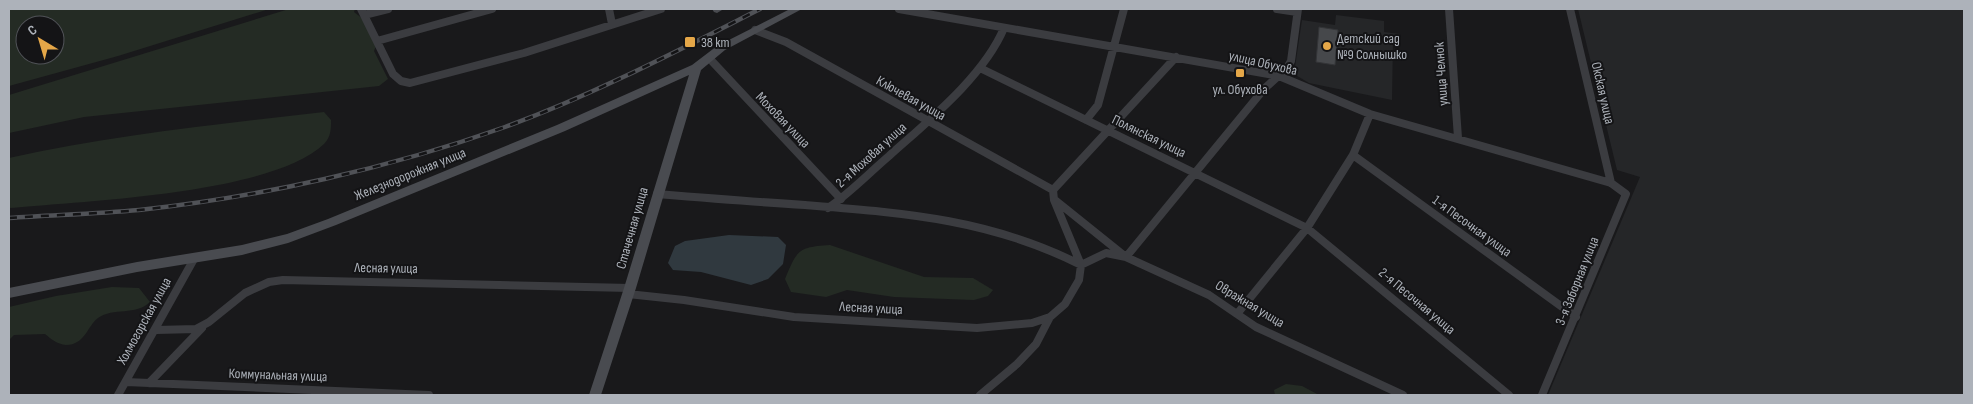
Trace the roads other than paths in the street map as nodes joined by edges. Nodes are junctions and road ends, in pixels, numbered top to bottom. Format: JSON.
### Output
{"nodes":[{"id":1,"x":388,"y":9,"type":"edge"},
{"id":2,"x":492,"y":9,"type":"edge"},
{"id":3,"x":609,"y":9,"type":"edge"},
{"id":4,"x":661,"y":9,"type":"edge"},
{"id":5,"x":797,"y":9,"type":"edge"},
{"id":6,"x":899,"y":9,"type":"edge"},
{"id":7,"x":1124,"y":9,"type":"edge"},
{"id":8,"x":1276,"y":9,"type":"edge"},
{"id":9,"x":1449,"y":9,"type":"edge"},
{"id":10,"x":1570,"y":9,"type":"edge"},
{"id":11,"x":1298,"y":10,"type":"edge"},
{"id":12,"x":363,"y":12,"type":"edge"},
{"id":13,"x":612,"y":24,"type":"junction"},
{"id":14,"x":1004,"y":28,"type":"junction"},
{"id":15,"x":755,"y":30,"type":"junction"},
{"id":16,"x":377,"y":41,"type":"junction"},
{"id":17,"x":1114,"y":46,"type":"junction"},
{"id":18,"x":1176,"y":57,"type":"junction"},
{"id":19,"x":708,"y":58,"type":"junction"},
{"id":20,"x":696,"y":68,"type":"junction"},
{"id":21,"x":980,"y":68,"type":"junction"},
{"id":22,"x":1279,"y":76,"type":"junction"},
{"id":23,"x":1370,"y":114,"type":"junction"},
{"id":24,"x":1086,"y":120,"type":"junction"},
{"id":25,"x":927,"y":121,"type":"junction"},
{"id":26,"x":1108,"y":131,"type":"junction"},
{"id":27,"x":1458,"y":138,"type":"junction"},
{"id":28,"x":1353,"y":155,"type":"junction"},
{"id":29,"x":1196,"y":173,"type":"junction"},
{"id":30,"x":1611,"y":183,"type":"junction"},
{"id":31,"x":1053,"y":190,"type":"junction"},
{"id":32,"x":657,"y":194,"type":"junction"},
{"id":33,"x":841,"y":198,"type":"junction"},
{"id":34,"x":1054,"y":200,"type":"junction"},
{"id":35,"x":828,"y":208,"type":"junction"},
{"id":36,"x":1307,"y":228,"type":"junction"},
{"id":37,"x":1126,"y":257,"type":"junction"},
{"id":38,"x":194,"y":258,"type":"junction"},
{"id":39,"x":1081,"y":264,"type":"junction"},
{"id":40,"x":629,"y":291,"type":"junction"},
{"id":41,"x":9,"y":293,"type":"edge"},
{"id":42,"x":1237,"y":314,"type":"junction"},
{"id":43,"x":1050,"y":317,"type":"junction"},
{"id":44,"x":1576,"y":317,"type":"junction"},
{"id":45,"x":209,"y":322,"type":"junction"},
{"id":46,"x":156,"y":330,"type":"junction"},
{"id":47,"x":126,"y":382,"type":"junction"},
{"id":48,"x":149,"y":383,"type":"junction"},
{"id":49,"x":118,"y":395,"type":"edge"},
{"id":50,"x":429,"y":395,"type":"edge"},
{"id":51,"x":595,"y":395,"type":"edge"},
{"id":52,"x":980,"y":395,"type":"edge"},
{"id":53,"x":1403,"y":395,"type":"edge"},
{"id":54,"x":1509,"y":395,"type":"edge"},
{"id":55,"x":1542,"y":395,"type":"edge"}],
"edges":[{"from":1,"to":12,"type":"street"},
{"from":2,"to":16,"type":"street"},
{"from":3,"to":13,"type":"street"},
{"from":4,"to":13,"type":"street"},
{"from":5,"to":15,"type":"street","name":"Железнодорожная улица"},
{"from":6,"to":14,"type":"street","name":"улица Обухова"},
{"from":7,"to":17,"type":"street"},
{"from":8,"to":11,"type":"street"},
{"from":9,"to":27,"type":"street","name":"улица Челнок"},
{"from":10,"to":30,"type":"street","name":"Окская улица"},
{"from":11,"to":22,"type":"street"},
{"from":12,"to":16,"type":"street"},
{"from":13,"to":16,"type":"street"},
{"from":14,"to":17,"type":"street","name":"улица Обухова"},
{"from":14,"to":21,"type":"street","name":"2-я Моховая улица"},
{"from":15,"to":19,"type":"street","name":"Железнодорожная улица"},
{"from":15,"to":25,"type":"street","name":"Ключевая улица"},
{"from":17,"to":18,"type":"street","name":"улица Обухова"},
{"from":17,"to":24,"type":"street"},
{"from":18,"to":22,"type":"street","name":"улица Обухова"},
{"from":18,"to":26,"type":"street"},
{"from":19,"to":20,"type":"street","name":"Железнодорожная улица"},
{"from":19,"to":33,"type":"street","name":"Моховая улица"},
{"from":20,"to":32,"type":"street","name":"Стачечная улица"},
{"from":20,"to":38,"type":"street","name":"Железнодорожная улица"},
{"from":21,"to":24,"type":"street","name":"Полянская улица"},
{"from":21,"to":25,"type":"street","name":"2-я Моховая улица"},
{"from":22,"to":23,"type":"street","name":"улица Обухова"},
{"from":22,"to":29,"type":"street"},
{"from":23,"to":27,"type":"street","name":"улица Обухова"},
{"from":23,"to":28,"type":"street"},
{"from":24,"to":26,"type":"street","name":"Полянская улица"},
{"from":25,"to":31,"type":"street","name":"Ключевая улица"},
{"from":25,"to":33,"type":"street","name":"2-я Моховая улица"},
{"from":26,"to":29,"type":"street","name":"Полянская улица"},
{"from":26,"to":31,"type":"street"},
{"from":27,"to":30,"type":"street","name":"улица Обухова"},
{"from":28,"to":36,"type":"street"},
{"from":28,"to":44,"type":"street","name":"1-я Песочная улица"},
{"from":29,"to":36,"type":"street","name":"Полянская улица"},
{"from":29,"to":37,"type":"street"},
{"from":30,"to":44,"type":"street","name":"3-я Заборная улица"},
{"from":31,"to":34,"type":"street"},
{"from":32,"to":35,"type":"street"},
{"from":32,"to":40,"type":"street","name":"Стачечная улица"},
{"from":33,"to":35,"type":"street","name":"2-я Моховая улица"},
{"from":34,"to":37,"type":"street"},
{"from":34,"to":39,"type":"street"},
{"from":35,"to":39,"type":"street"},
{"from":36,"to":42,"type":"street"},
{"from":36,"to":54,"type":"street","name":"2-я Песочная улица"},
{"from":37,"to":39,"type":"street","name":"Овражная улица"},
{"from":37,"to":42,"type":"street","name":"Овражная улица"},
{"from":38,"to":41,"type":"street","name":"Железнодорожная улица"},
{"from":38,"to":46,"type":"street","name":"Холмогорская улица"},
{"from":39,"to":43,"type":"street","name":"Лесная улица"},
{"from":40,"to":43,"type":"street","name":"Лесная улица"},
{"from":40,"to":45,"type":"street","name":"Лесная улица"},
{"from":40,"to":51,"type":"street","name":"Стачечная улица"},
{"from":42,"to":53,"type":"street","name":"Овражная улица"},
{"from":43,"to":52,"type":"street"},
{"from":44,"to":55,"type":"street","name":"3-я Заборная улица"},
{"from":45,"to":46,"type":"street","name":"Лесная улица"},
{"from":45,"to":48,"type":"street"},
{"from":46,"to":47,"type":"street","name":"Холмогорская улица"},
{"from":47,"to":48,"type":"street","name":"Коммунальная улица"},
{"from":47,"to":49,"type":"street","name":"Холмогорская улица"},
{"from":48,"to":50,"type":"street","name":"Коммунальная улица"}]}
